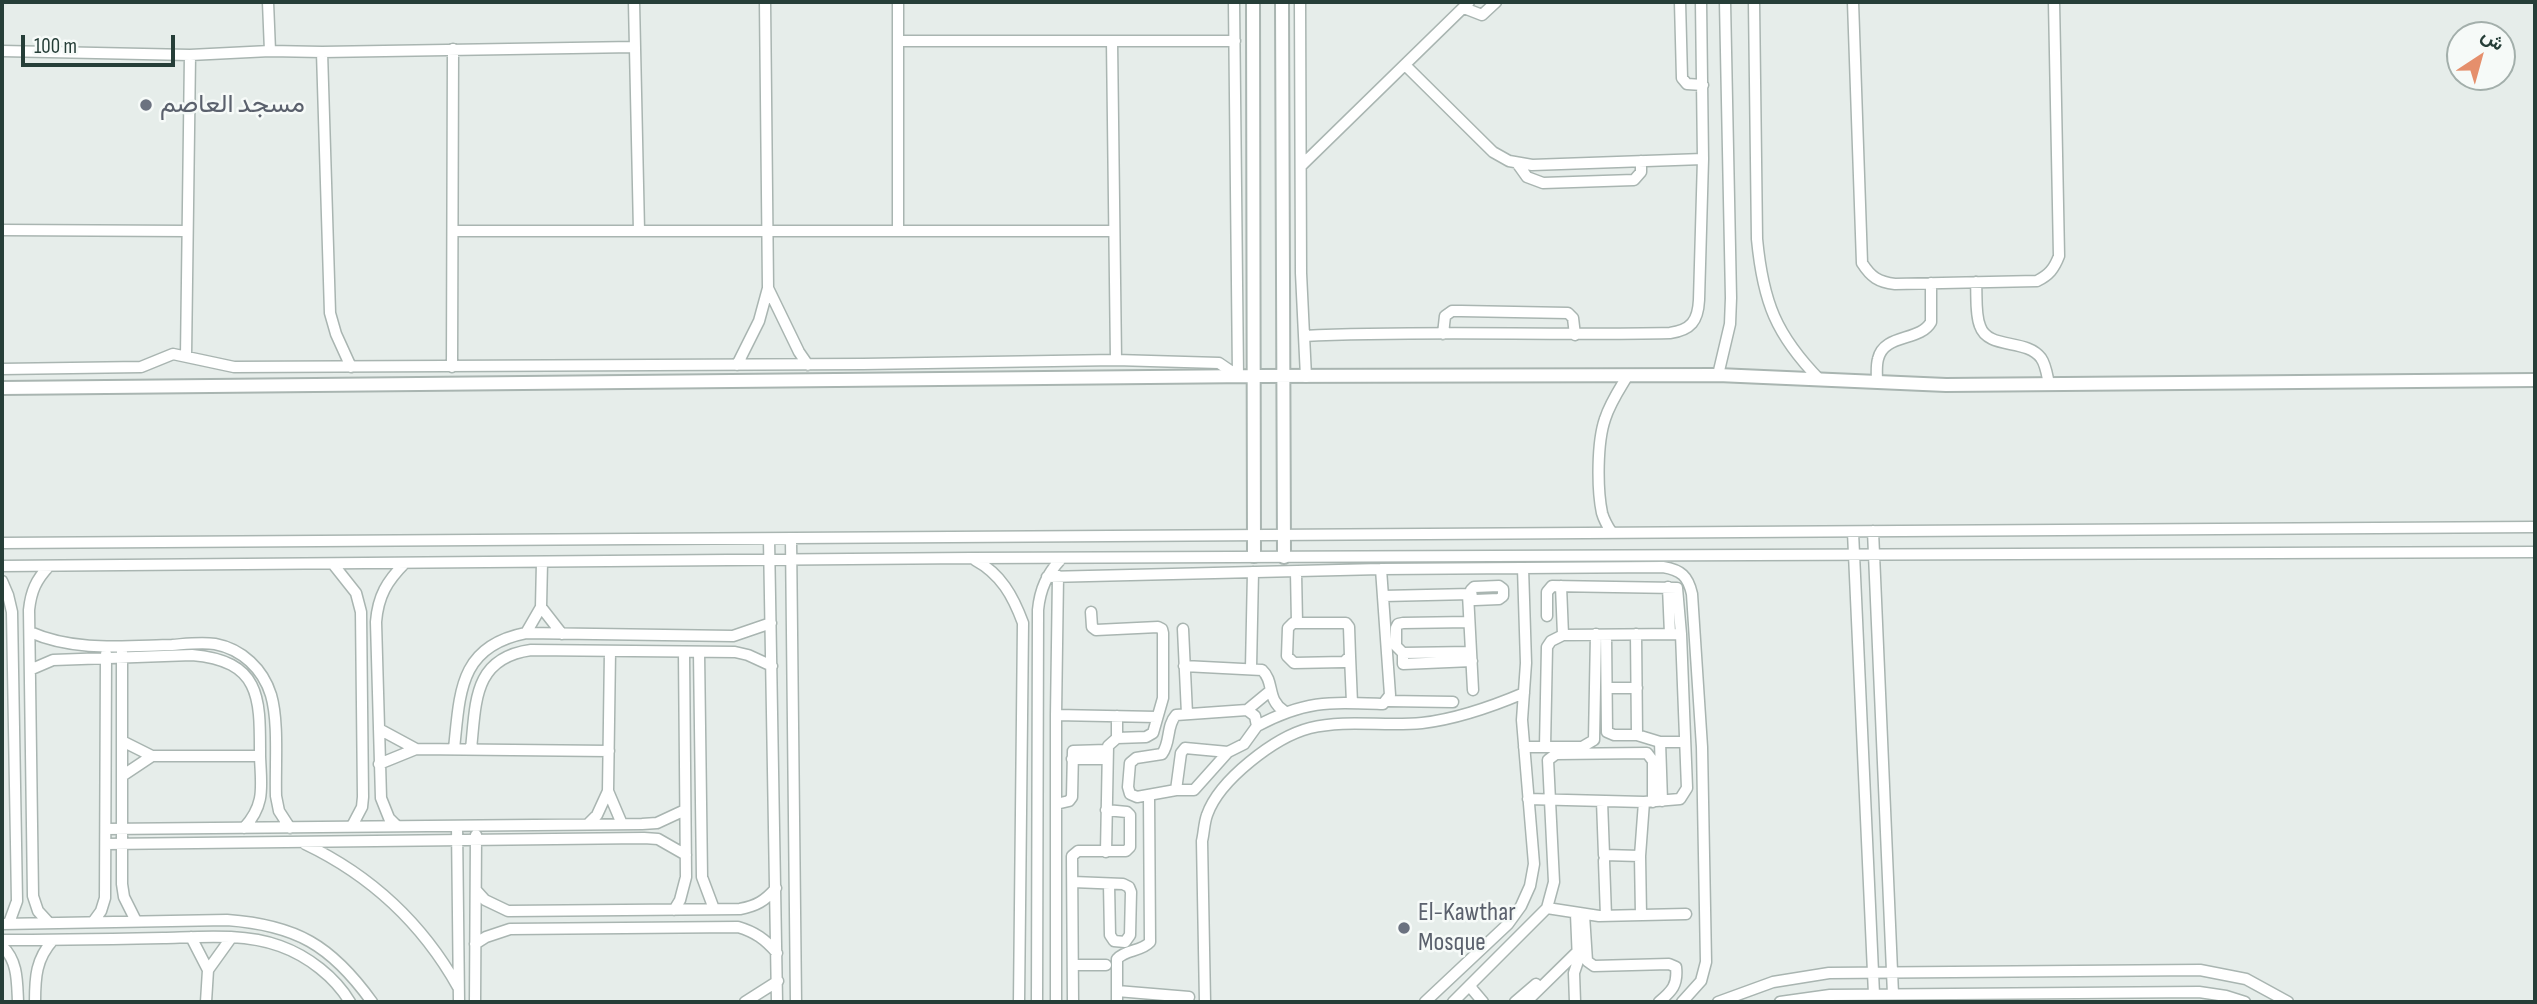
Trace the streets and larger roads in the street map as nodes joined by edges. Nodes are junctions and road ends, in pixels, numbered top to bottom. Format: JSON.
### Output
{"nodes":[{"id":1,"x":268,"y":2,"type":"edge"},
{"id":2,"x":634,"y":2,"type":"edge"},
{"id":3,"x":765,"y":2,"type":"edge"},
{"id":4,"x":898,"y":2,"type":"edge"},
{"id":5,"x":1234,"y":2,"type":"edge"},
{"id":6,"x":1253,"y":2,"type":"edge"},
{"id":7,"x":1282,"y":2,"type":"edge"},
{"id":8,"x":1300,"y":2,"type":"edge"},
{"id":9,"x":1496,"y":2,"type":"edge"},
{"id":10,"x":1680,"y":2,"type":"edge"},
{"id":11,"x":1701,"y":2,"type":"edge"},
{"id":12,"x":1726,"y":2,"type":"edge"},
{"id":13,"x":1754,"y":2,"type":"edge"},
{"id":14,"x":1853,"y":2,"type":"edge"},
{"id":15,"x":2054,"y":2,"type":"edge"},
{"id":16,"x":1467,"y":5,"type":"edge"},
{"id":17,"x":898,"y":41,"type":"junction"},
{"id":18,"x":1112,"y":41,"type":"junction"},
{"id":19,"x":1235,"y":41,"type":"junction"},
{"id":20,"x":634,"y":47,"type":"junction"},
{"id":21,"x":453,"y":50,"type":"junction"},
{"id":22,"x":2,"y":51,"type":"edge"},
{"id":23,"x":270,"y":51,"type":"junction"},
{"id":24,"x":322,"y":52,"type":"junction"},
{"id":25,"x":190,"y":55,"type":"junction"},
{"id":26,"x":1405,"y":65,"type":"junction"},
{"id":27,"x":1703,"y":85,"type":"junction"},
{"id":28,"x":1703,"y":159,"type":"junction"},
{"id":29,"x":1642,"y":161,"type":"junction"},
{"id":30,"x":1517,"y":163,"type":"junction"},
{"id":31,"x":1302,"y":165,"type":"junction"},
{"id":32,"x":2,"y":230,"type":"edge"},
{"id":33,"x":187,"y":231,"type":"junction"},
{"id":34,"x":453,"y":231,"type":"junction"},
{"id":35,"x":639,"y":231,"type":"junction"},
{"id":36,"x":768,"y":231,"type":"junction"},
{"id":37,"x":898,"y":231,"type":"junction"},
{"id":38,"x":1114,"y":231,"type":"junction"},
{"id":39,"x":1976,"y":282,"type":"junction"},
{"id":40,"x":1931,"y":283,"type":"junction"},
{"id":41,"x":768,"y":288,"type":"junction"},
{"id":42,"x":1443,"y":334,"type":"junction"},
{"id":43,"x":1574,"y":335,"type":"junction"},
{"id":44,"x":1304,"y":336,"type":"junction"},
{"id":45,"x":186,"y":356,"type":"junction"},
{"id":46,"x":1116,"y":360,"type":"junction"},
{"id":47,"x":737,"y":365,"type":"junction"},
{"id":48,"x":808,"y":365,"type":"junction"},
{"id":49,"x":351,"y":367,"type":"junction"},
{"id":50,"x":452,"y":367,"type":"junction"},
{"id":51,"x":2,"y":369,"type":"edge"},
{"id":52,"x":1628,"y":375,"type":"junction"},
{"id":53,"x":1718,"y":375,"type":"junction"},
{"id":54,"x":1238,"y":376,"type":"junction"},
{"id":55,"x":1253,"y":376,"type":"junction"},
{"id":56,"x":1284,"y":377,"type":"junction"},
{"id":57,"x":1307,"y":377,"type":"junction"},
{"id":58,"x":1820,"y":380,"type":"junction"},
{"id":59,"x":2535,"y":380,"type":"edge"},
{"id":60,"x":1877,"y":382,"type":"junction"},
{"id":61,"x":2049,"y":384,"type":"junction"},
{"id":62,"x":2,"y":388,"type":"edge"},
{"id":63,"x":2535,"y":527,"type":"edge"},
{"id":64,"x":1873,"y":531,"type":"junction"},
{"id":65,"x":1853,"y":532,"type":"junction"},
{"id":66,"x":1612,"y":533,"type":"junction"},
{"id":67,"x":1284,"y":534,"type":"junction"},
{"id":68,"x":1254,"y":535,"type":"junction"},
{"id":69,"x":769,"y":539,"type":"junction"},
{"id":70,"x":791,"y":539,"type":"junction"},
{"id":71,"x":2,"y":543,"type":"edge"},
{"id":72,"x":2535,"y":552,"type":"edge"},
{"id":73,"x":1874,"y":553,"type":"junction"},
{"id":74,"x":1854,"y":554,"type":"junction"},
{"id":75,"x":1254,"y":556,"type":"junction"},
{"id":76,"x":1284,"y":557,"type":"junction"},
{"id":77,"x":971,"y":558,"type":"junction"},
{"id":78,"x":1062,"y":559,"type":"junction"},
{"id":79,"x":769,"y":560,"type":"junction"},
{"id":80,"x":791,"y":560,"type":"junction"},
{"id":81,"x":542,"y":562,"type":"junction"},
{"id":82,"x":405,"y":563,"type":"junction"},
{"id":83,"x":333,"y":564,"type":"junction"},
{"id":84,"x":2,"y":566,"type":"edge"},
{"id":85,"x":50,"y":566,"type":"junction"},
{"id":86,"x":1523,"y":568,"type":"junction"},
{"id":87,"x":1381,"y":569,"type":"junction"},
{"id":88,"x":1253,"y":572,"type":"junction"},
{"id":89,"x":1296,"y":572,"type":"junction"},
{"id":90,"x":1053,"y":577,"type":"junction"},
{"id":91,"x":2,"y":581,"type":"edge"},
{"id":92,"x":1561,"y":586,"type":"junction"},
{"id":93,"x":1383,"y":596,"type":"junction"},
{"id":94,"x":541,"y":607,"type":"junction"},
{"id":95,"x":29,"y":610,"type":"junction"},
{"id":96,"x":12,"y":612,"type":"junction"},
{"id":97,"x":1091,"y":612,"type":"dead end"},
{"id":98,"x":1547,"y":616,"type":"dead end"},
{"id":99,"x":1469,"y":622,"type":"junction"},
{"id":100,"x":771,"y":623,"type":"junction"},
{"id":101,"x":1023,"y":623,"type":"junction"},
{"id":102,"x":1038,"y":623,"type":"junction"},
{"id":103,"x":1297,"y":623,"type":"junction"},
{"id":104,"x":1183,"y":629,"type":"dead end"},
{"id":105,"x":30,"y":632,"type":"junction"},
{"id":106,"x":527,"y":633,"type":"junction"},
{"id":107,"x":562,"y":634,"type":"junction"},
{"id":108,"x":1636,"y":634,"type":"junction"},
{"id":109,"x":1676,"y":634,"type":"junction"},
{"id":110,"x":1563,"y":635,"type":"junction"},
{"id":111,"x":1601,"y":635,"type":"junction"},
{"id":112,"x":106,"y":646,"type":"junction"},
{"id":113,"x":122,"y":646,"type":"junction"},
{"id":114,"x":610,"y":651,"type":"junction"},
{"id":115,"x":684,"y":652,"type":"junction"},
{"id":116,"x":699,"y":652,"type":"junction"},
{"id":117,"x":1350,"y":656,"type":"junction"},
{"id":118,"x":1471,"y":657,"type":"junction"},
{"id":119,"x":106,"y":658,"type":"junction"},
{"id":120,"x":122,"y":658,"type":"junction"},
{"id":121,"x":772,"y":666,"type":"junction"},
{"id":122,"x":1184,"y":666,"type":"junction"},
{"id":123,"x":1251,"y":668,"type":"junction"},
{"id":124,"x":32,"y":669,"type":"junction"},
{"id":125,"x":1607,"y":688,"type":"junction"},
{"id":126,"x":1637,"y":688,"type":"junction"},
{"id":127,"x":1473,"y":690,"type":"dead end"},
{"id":128,"x":1270,"y":691,"type":"junction"},
{"id":129,"x":1524,"y":693,"type":"junction"},
{"id":130,"x":1388,"y":701,"type":"junction"},
{"id":131,"x":1453,"y":702,"type":"dead end"},
{"id":132,"x":1352,"y":703,"type":"junction"},
{"id":133,"x":1247,"y":710,"type":"junction"},
{"id":134,"x":1284,"y":711,"type":"junction"},
{"id":135,"x":1187,"y":714,"type":"junction"},
{"id":136,"x":1056,"y":715,"type":"junction"},
{"id":137,"x":1116,"y":716,"type":"junction"},
{"id":138,"x":1157,"y":717,"type":"junction"},
{"id":139,"x":1257,"y":726,"type":"junction"},
{"id":140,"x":379,"y":729,"type":"junction"},
{"id":141,"x":1637,"y":735,"type":"junction"},
{"id":142,"x":1116,"y":738,"type":"junction"},
{"id":143,"x":122,"y":741,"type":"junction"},
{"id":144,"x":1660,"y":742,"type":"junction"},
{"id":145,"x":1685,"y":742,"type":"junction"},
{"id":146,"x":1524,"y":747,"type":"junction"},
{"id":147,"x":1545,"y":747,"type":"junction"},
{"id":148,"x":416,"y":749,"type":"junction"},
{"id":149,"x":454,"y":749,"type":"junction"},
{"id":150,"x":471,"y":749,"type":"junction"},
{"id":151,"x":1165,"y":750,"type":"junction"},
{"id":152,"x":609,"y":751,"type":"junction"},
{"id":153,"x":1228,"y":752,"type":"junction"},
{"id":154,"x":1181,"y":753,"type":"junction"},
{"id":155,"x":1107,"y":754,"type":"junction"},
{"id":156,"x":152,"y":756,"type":"junction"},
{"id":157,"x":260,"y":756,"type":"junction"},
{"id":158,"x":379,"y":764,"type":"junction"},
{"id":159,"x":122,"y":776,"type":"junction"},
{"id":160,"x":380,"y":786,"type":"junction"},
{"id":161,"x":364,"y":787,"type":"junction"},
{"id":162,"x":1176,"y":790,"type":"junction"},
{"id":163,"x":608,"y":791,"type":"junction"},
{"id":164,"x":261,"y":795,"type":"junction"},
{"id":165,"x":276,"y":796,"type":"junction"},
{"id":166,"x":1149,"y":796,"type":"junction"},
{"id":167,"x":1528,"y":799,"type":"junction"},
{"id":168,"x":1550,"y":799,"type":"junction"},
{"id":169,"x":1599,"y":801,"type":"junction"},
{"id":170,"x":1653,"y":802,"type":"junction"},
{"id":171,"x":1056,"y":804,"type":"junction"},
{"id":172,"x":685,"y":810,"type":"junction"},
{"id":173,"x":1106,"y":810,"type":"junction"},
{"id":174,"x":588,"y":824,"type":"junction"},
{"id":175,"x":622,"y":824,"type":"junction"},
{"id":176,"x":476,"y":825,"type":"junction"},
{"id":177,"x":352,"y":826,"type":"junction"},
{"id":178,"x":397,"y":826,"type":"junction"},
{"id":179,"x":457,"y":826,"type":"junction"},
{"id":180,"x":244,"y":828,"type":"junction"},
{"id":181,"x":290,"y":828,"type":"junction"},
{"id":182,"x":106,"y":829,"type":"junction"},
{"id":183,"x":122,"y":829,"type":"junction"},
{"id":184,"x":457,"y":840,"type":"junction"},
{"id":185,"x":475,"y":840,"type":"junction"},
{"id":186,"x":302,"y":842,"type":"junction"},
{"id":187,"x":106,"y":844,"type":"junction"},
{"id":188,"x":122,"y":844,"type":"junction"},
{"id":189,"x":1106,"y":852,"type":"junction"},
{"id":190,"x":685,"y":855,"type":"junction"},
{"id":191,"x":1640,"y":856,"type":"junction"},
{"id":192,"x":686,"y":877,"type":"junction"},
{"id":193,"x":702,"y":877,"type":"junction"},
{"id":194,"x":1073,"y":882,"type":"junction"},
{"id":195,"x":33,"y":883,"type":"junction"},
{"id":196,"x":17,"y":884,"type":"junction"},
{"id":197,"x":1109,"y":884,"type":"junction"},
{"id":198,"x":776,"y":888,"type":"junction"},
{"id":199,"x":476,"y":890,"type":"junction"},
{"id":200,"x":1547,"y":908,"type":"junction"},
{"id":201,"x":714,"y":909,"type":"junction"},
{"id":202,"x":674,"y":910,"type":"junction"},
{"id":203,"x":600,"y":911,"type":"junction"},
{"id":204,"x":1686,"y":914,"type":"dead end"},
{"id":205,"x":1580,"y":915,"type":"junction"},
{"id":206,"x":1641,"y":915,"type":"junction"},
{"id":207,"x":1602,"y":916,"type":"junction"},
{"id":208,"x":136,"y":921,"type":"junction"},
{"id":209,"x":93,"y":922,"type":"junction"},
{"id":210,"x":48,"y":923,"type":"junction"},
{"id":211,"x":5,"y":924,"type":"edge"},
{"id":212,"x":600,"y":928,"type":"junction"},
{"id":213,"x":191,"y":937,"type":"junction"},
{"id":214,"x":231,"y":938,"type":"junction"},
{"id":215,"x":2,"y":940,"type":"edge"},
{"id":216,"x":53,"y":940,"type":"junction"},
{"id":217,"x":475,"y":944,"type":"junction"},
{"id":218,"x":2,"y":946,"type":"edge"},
{"id":219,"x":776,"y":953,"type":"junction"},
{"id":220,"x":1577,"y":953,"type":"junction"},
{"id":221,"x":1073,"y":965,"type":"junction"},
{"id":222,"x":1106,"y":965,"type":"dead end"},
{"id":223,"x":208,"y":970,"type":"junction"},
{"id":224,"x":1873,"y":973,"type":"junction"},
{"id":225,"x":1892,"y":973,"type":"junction"},
{"id":226,"x":778,"y":981,"type":"junction"},
{"id":227,"x":1471,"y":984,"type":"junction"},
{"id":228,"x":1536,"y":984,"type":"dead end"},
{"id":229,"x":458,"y":987,"type":"junction"},
{"id":230,"x":1117,"y":991,"type":"junction"},
{"id":231,"x":1893,"y":994,"type":"junction"},
{"id":232,"x":1874,"y":995,"type":"junction"},
{"id":233,"x":1189,"y":997,"type":"dead end"},
{"id":234,"x":18,"y":1002,"type":"edge"},
{"id":235,"x":35,"y":1002,"type":"edge"},
{"id":236,"x":206,"y":1002,"type":"edge"},
{"id":237,"x":350,"y":1002,"type":"edge"},
{"id":238,"x":372,"y":1002,"type":"edge"},
{"id":239,"x":458,"y":1002,"type":"edge"},
{"id":240,"x":475,"y":1002,"type":"edge"},
{"id":241,"x":745,"y":1002,"type":"edge"},
{"id":242,"x":777,"y":1002,"type":"edge"},
{"id":243,"x":796,"y":1002,"type":"edge"},
{"id":244,"x":1019,"y":1002,"type":"edge"},
{"id":245,"x":1037,"y":1002,"type":"edge"},
{"id":246,"x":1056,"y":1002,"type":"edge"},
{"id":247,"x":1073,"y":1002,"type":"edge"},
{"id":248,"x":1117,"y":1002,"type":"edge"},
{"id":249,"x":1205,"y":1002,"type":"edge"},
{"id":250,"x":1425,"y":1002,"type":"edge"},
{"id":251,"x":1453,"y":1002,"type":"edge"},
{"id":252,"x":1483,"y":1002,"type":"edge"},
{"id":253,"x":1515,"y":1002,"type":"edge"},
{"id":254,"x":1526,"y":1002,"type":"edge"},
{"id":255,"x":1575,"y":1002,"type":"edge"},
{"id":256,"x":1659,"y":1002,"type":"edge"},
{"id":257,"x":1682,"y":1002,"type":"edge"},
{"id":258,"x":1718,"y":1002,"type":"edge"},
{"id":259,"x":1780,"y":1002,"type":"edge"},
{"id":260,"x":2245,"y":1002,"type":"edge"},
{"id":261,"x":2288,"y":1002,"type":"edge"}],
"edges":[{"from":1,"to":23,"type":"street"},
{"from":2,"to":20,"type":"street"},
{"from":3,"to":36,"type":"street"},
{"from":4,"to":17,"type":"street"},
{"from":5,"to":19,"type":"street"},
{"from":6,"to":55,"type":"street"},
{"from":7,"to":56,"type":"street"},
{"from":8,"to":31,"type":"street"},
{"from":9,"to":16,"type":"street"},
{"from":10,"to":27,"type":"street"},
{"from":11,"to":27,"type":"street"},
{"from":12,"to":53,"type":"street"},
{"from":13,"to":58,"type":"street"},
{"from":14,"to":40,"type":"street"},
{"from":15,"to":39,"type":"street"},
{"from":16,"to":26,"type":"street"},
{"from":17,"to":18,"type":"street"},
{"from":17,"to":37,"type":"street"},
{"from":18,"to":19,"type":"street"},
{"from":18,"to":38,"type":"street"},
{"from":19,"to":54,"type":"street"},
{"from":20,"to":21,"type":"street"},
{"from":20,"to":35,"type":"street"},
{"from":21,"to":24,"type":"street"},
{"from":21,"to":34,"type":"street"},
{"from":22,"to":25,"type":"street"},
{"from":23,"to":24,"type":"street"},
{"from":23,"to":25,"type":"street"},
{"from":24,"to":49,"type":"street"},
{"from":25,"to":33,"type":"street"},
{"from":26,"to":30,"type":"street"},
{"from":26,"to":31,"type":"street"},
{"from":27,"to":28,"type":"street"},
{"from":28,"to":29,"type":"street"},
{"from":28,"to":43,"type":"street"},
{"from":29,"to":30,"type":"street"},
{"from":29,"to":30,"type":"street"},
{"from":31,"to":44,"type":"street"},
{"from":32,"to":33,"type":"street"},
{"from":33,"to":45,"type":"street"},
{"from":34,"to":35,"type":"street"},
{"from":34,"to":50,"type":"street"},
{"from":35,"to":36,"type":"street"},
{"from":36,"to":37,"type":"street"},
{"from":36,"to":41,"type":"street"},
{"from":37,"to":38,"type":"street"},
{"from":38,"to":46,"type":"street"},
{"from":39,"to":40,"type":"street"},
{"from":39,"to":61,"type":"street"},
{"from":40,"to":60,"type":"street"},
{"from":41,"to":47,"type":"street"},
{"from":41,"to":48,"type":"street"},
{"from":42,"to":43,"type":"street"},
{"from":42,"to":43,"type":"street"},
{"from":42,"to":44,"type":"street"},
{"from":44,"to":57,"type":"street"},
{"from":45,"to":49,"type":"street"},
{"from":45,"to":51,"type":"street"},
{"from":46,"to":48,"type":"street"},
{"from":46,"to":54,"type":"street"},
{"from":47,"to":48,"type":"street"},
{"from":47,"to":50,"type":"street"},
{"from":49,"to":50,"type":"street"},
{"from":52,"to":53,"type":"street"},
{"from":52,"to":57,"type":"street"},
{"from":52,"to":66,"type":"street"},
{"from":53,"to":58,"type":"street"},
{"from":54,"to":55,"type":"street"},
{"from":54,"to":62,"type":"street"},
{"from":55,"to":56,"type":"street"},
{"from":55,"to":68,"type":"street"},
{"from":56,"to":57,"type":"street"},
{"from":56,"to":67,"type":"street"},
{"from":58,"to":60,"type":"street"},
{"from":59,"to":61,"type":"street"},
{"from":60,"to":61,"type":"street"},
{"from":63,"to":64,"type":"street"},
{"from":64,"to":65,"type":"street"},
{"from":64,"to":73,"type":"street"},
{"from":65,"to":66,"type":"street"},
{"from":65,"to":74,"type":"street"},
{"from":66,"to":67,"type":"street"},
{"from":67,"to":68,"type":"street"},
{"from":67,"to":76,"type":"street"},
{"from":68,"to":70,"type":"street"},
{"from":68,"to":75,"type":"street"},
{"from":69,"to":70,"type":"street"},
{"from":69,"to":71,"type":"street"},
{"from":69,"to":79,"type":"street"},
{"from":70,"to":80,"type":"street"},
{"from":72,"to":73,"type":"street"},
{"from":73,"to":74,"type":"street"},
{"from":73,"to":225,"type":"street"},
{"from":74,"to":76,"type":"street"},
{"from":74,"to":224,"type":"street"},
{"from":75,"to":76,"type":"street"},
{"from":75,"to":78,"type":"street"},
{"from":77,"to":78,"type":"street"},
{"from":77,"to":80,"type":"street"},
{"from":77,"to":101,"type":"street"},
{"from":78,"to":90,"type":"street"},
{"from":79,"to":80,"type":"street"},
{"from":79,"to":81,"type":"street"},
{"from":79,"to":100,"type":"street"},
{"from":80,"to":243,"type":"street"},
{"from":81,"to":82,"type":"street"},
{"from":81,"to":94,"type":"street"},
{"from":82,"to":83,"type":"street"},
{"from":82,"to":140,"type":"street"},
{"from":83,"to":85,"type":"street"},
{"from":83,"to":161,"type":"street"},
{"from":84,"to":85,"type":"street"},
{"from":85,"to":95,"type":"street"},
{"from":86,"to":87,"type":"street"},
{"from":86,"to":129,"type":"street"},
{"from":86,"to":257,"type":"street"},
{"from":87,"to":89,"type":"street"},
{"from":87,"to":93,"type":"street"},
{"from":88,"to":89,"type":"street"},
{"from":88,"to":90,"type":"street"},
{"from":88,"to":123,"type":"street"},
{"from":89,"to":103,"type":"street"},
{"from":90,"to":102,"type":"street"},
{"from":90,"to":136,"type":"street"},
{"from":91,"to":96,"type":"street"},
{"from":92,"to":98,"type":"street"},
{"from":92,"to":109,"type":"street"},
{"from":92,"to":110,"type":"street"},
{"from":93,"to":99,"type":"street"},
{"from":93,"to":130,"type":"street"},
{"from":94,"to":106,"type":"street"},
{"from":94,"to":107,"type":"street"},
{"from":95,"to":96,"type":"street"},
{"from":95,"to":105,"type":"street"},
{"from":96,"to":196,"type":"street"},
{"from":97,"to":138,"type":"street"},
{"from":99,"to":118,"type":"street"},
{"from":99,"to":118,"type":"street"},
{"from":100,"to":107,"type":"street"},
{"from":100,"to":121,"type":"street"},
{"from":101,"to":102,"type":"street"},
{"from":101,"to":244,"type":"street"},
{"from":102,"to":245,"type":"street"},
{"from":103,"to":117,"type":"street"},
{"from":103,"to":117,"type":"street"},
{"from":104,"to":122,"type":"street"},
{"from":105,"to":112,"type":"street"},
{"from":105,"to":124,"type":"street"},
{"from":106,"to":107,"type":"street"},
{"from":106,"to":149,"type":"street"},
{"from":108,"to":109,"type":"street"},
{"from":108,"to":111,"type":"street"},
{"from":108,"to":126,"type":"street"},
{"from":109,"to":145,"type":"street"},
{"from":110,"to":111,"type":"street"},
{"from":110,"to":147,"type":"street"},
{"from":111,"to":125,"type":"street"},
{"from":111,"to":147,"type":"street"},
{"from":112,"to":113,"type":"street"},
{"from":112,"to":119,"type":"street"},
{"from":113,"to":120,"type":"street"},
{"from":113,"to":165,"type":"street"},
{"from":114,"to":115,"type":"street"},
{"from":114,"to":150,"type":"street"},
{"from":114,"to":152,"type":"street"},
{"from":115,"to":116,"type":"street"},
{"from":115,"to":172,"type":"street"},
{"from":116,"to":121,"type":"street"},
{"from":116,"to":193,"type":"street"},
{"from":117,"to":132,"type":"street"},
{"from":118,"to":127,"type":"street"},
{"from":119,"to":120,"type":"street"},
{"from":119,"to":124,"type":"street"},
{"from":119,"to":182,"type":"street"},
{"from":120,"to":143,"type":"street"},
{"from":120,"to":157,"type":"street"},
{"from":121,"to":198,"type":"street"},
{"from":122,"to":123,"type":"street"},
{"from":122,"to":135,"type":"street"},
{"from":123,"to":128,"type":"street"},
{"from":124,"to":195,"type":"street"},
{"from":125,"to":126,"type":"street"},
{"from":125,"to":141,"type":"street"},
{"from":126,"to":141,"type":"street"},
{"from":128,"to":133,"type":"street"},
{"from":128,"to":134,"type":"street"},
{"from":129,"to":146,"type":"street"},
{"from":129,"to":249,"type":"street"},
{"from":130,"to":131,"type":"street"},
{"from":130,"to":132,"type":"street"},
{"from":132,"to":134,"type":"street"},
{"from":133,"to":135,"type":"street"},
{"from":133,"to":139,"type":"street"},
{"from":134,"to":139,"type":"street"},
{"from":135,"to":151,"type":"street"},
{"from":136,"to":137,"type":"street"},
{"from":136,"to":171,"type":"street"},
{"from":137,"to":138,"type":"street"},
{"from":137,"to":142,"type":"street"},
{"from":138,"to":142,"type":"street"},
{"from":139,"to":153,"type":"street"},
{"from":140,"to":148,"type":"street"},
{"from":140,"to":158,"type":"street"},
{"from":141,"to":144,"type":"street"},
{"from":142,"to":155,"type":"street"},
{"from":143,"to":156,"type":"street"},
{"from":143,"to":159,"type":"street"},
{"from":144,"to":145,"type":"street"},
{"from":144,"to":170,"type":"street"},
{"from":145,"to":170,"type":"street"},
{"from":146,"to":147,"type":"street"},
{"from":146,"to":167,"type":"street"},
{"from":148,"to":149,"type":"street"},
{"from":148,"to":158,"type":"street"},
{"from":149,"to":150,"type":"street"},
{"from":150,"to":152,"type":"street"},
{"from":151,"to":154,"type":"street"},
{"from":151,"to":166,"type":"street"},
{"from":152,"to":163,"type":"street"},
{"from":153,"to":154,"type":"street"},
{"from":153,"to":162,"type":"street"},
{"from":154,"to":162,"type":"street"},
{"from":155,"to":171,"type":"street"},
{"from":155,"to":173,"type":"street"},
{"from":156,"to":157,"type":"street"},
{"from":156,"to":159,"type":"street"},
{"from":157,"to":164,"type":"street"},
{"from":158,"to":160,"type":"street"},
{"from":159,"to":183,"type":"street"},
{"from":160,"to":161,"type":"street"},
{"from":160,"to":178,"type":"street"},
{"from":161,"to":177,"type":"street"},
{"from":162,"to":166,"type":"street"},
{"from":163,"to":174,"type":"street"},
{"from":163,"to":175,"type":"street"},
{"from":164,"to":165,"type":"street"},
{"from":164,"to":180,"type":"street"},
{"from":165,"to":181,"type":"street"},
{"from":166,"to":230,"type":"street"},
{"from":167,"to":168,"type":"street"},
{"from":167,"to":250,"type":"street"},
{"from":168,"to":169,"type":"street"},
{"from":168,"to":170,"type":"street"},
{"from":168,"to":200,"type":"street"},
{"from":169,"to":170,"type":"street"},
{"from":169,"to":191,"type":"street"},
{"from":169,"to":207,"type":"street"},
{"from":170,"to":191,"type":"street"},
{"from":171,"to":246,"type":"street"},
{"from":172,"to":175,"type":"street"},
{"from":172,"to":190,"type":"street"},
{"from":173,"to":189,"type":"street"},
{"from":173,"to":189,"type":"street"},
{"from":174,"to":175,"type":"street"},
{"from":174,"to":176,"type":"street"},
{"from":176,"to":179,"type":"street"},
{"from":176,"to":185,"type":"street"},
{"from":177,"to":178,"type":"street"},
{"from":177,"to":181,"type":"street"},
{"from":178,"to":179,"type":"street"},
{"from":179,"to":184,"type":"street"},
{"from":180,"to":181,"type":"street"},
{"from":180,"to":183,"type":"street"},
{"from":182,"to":183,"type":"street"},
{"from":182,"to":187,"type":"street"},
{"from":183,"to":188,"type":"street"},
{"from":184,"to":185,"type":"street"},
{"from":184,"to":186,"type":"street"},
{"from":184,"to":229,"type":"street"},
{"from":185,"to":190,"type":"street"},
{"from":185,"to":199,"type":"street"},
{"from":186,"to":188,"type":"street"},
{"from":186,"to":229,"type":"street"},
{"from":187,"to":188,"type":"street"},
{"from":187,"to":209,"type":"street"},
{"from":188,"to":208,"type":"street"},
{"from":189,"to":194,"type":"street"},
{"from":190,"to":192,"type":"street"},
{"from":191,"to":206,"type":"street"},
{"from":192,"to":193,"type":"street"},
{"from":192,"to":202,"type":"street"},
{"from":193,"to":201,"type":"street"},
{"from":194,"to":197,"type":"street"},
{"from":194,"to":221,"type":"street"},
{"from":195,"to":196,"type":"street"},
{"from":195,"to":210,"type":"street"},
{"from":196,"to":211,"type":"street"},
{"from":197,"to":197,"type":"street"},
{"from":198,"to":201,"type":"street"},
{"from":198,"to":219,"type":"street"},
{"from":199,"to":203,"type":"street"},
{"from":199,"to":217,"type":"street"},
{"from":200,"to":205,"type":"street"},
{"from":200,"to":227,"type":"street"},
{"from":201,"to":202,"type":"street"},
{"from":202,"to":203,"type":"street"},
{"from":203,"to":212,"type":"street"},
{"from":204,"to":206,"type":"street"},
{"from":205,"to":207,"type":"street"},
{"from":205,"to":220,"type":"street"},
{"from":205,"to":256,"type":"street"},
{"from":206,"to":207,"type":"street"},
{"from":208,"to":209,"type":"street"},
{"from":208,"to":238,"type":"street"},
{"from":209,"to":210,"type":"street"},
{"from":210,"to":211,"type":"street"},
{"from":212,"to":217,"type":"street"},
{"from":212,"to":219,"type":"street"},
{"from":213,"to":214,"type":"street"},
{"from":213,"to":216,"type":"street"},
{"from":213,"to":223,"type":"street"},
{"from":214,"to":223,"type":"street"},
{"from":214,"to":237,"type":"street"},
{"from":215,"to":216,"type":"street"},
{"from":216,"to":235,"type":"street"},
{"from":217,"to":240,"type":"street"},
{"from":218,"to":234,"type":"street"},
{"from":219,"to":226,"type":"street"},
{"from":220,"to":254,"type":"street"},
{"from":220,"to":255,"type":"street"},
{"from":221,"to":222,"type":"street"},
{"from":221,"to":247,"type":"street"},
{"from":223,"to":236,"type":"street"},
{"from":224,"to":225,"type":"street"},
{"from":224,"to":232,"type":"street"},
{"from":224,"to":258,"type":"street"},
{"from":225,"to":231,"type":"street"},
{"from":225,"to":261,"type":"street"},
{"from":226,"to":241,"type":"street"},
{"from":226,"to":242,"type":"street"},
{"from":227,"to":251,"type":"street"},
{"from":227,"to":252,"type":"street"},
{"from":228,"to":253,"type":"street"},
{"from":229,"to":239,"type":"street"},
{"from":230,"to":233,"type":"street"},
{"from":230,"to":248,"type":"street"},
{"from":231,"to":232,"type":"street"},
{"from":231,"to":260,"type":"street"},
{"from":232,"to":259,"type":"street"}]}
